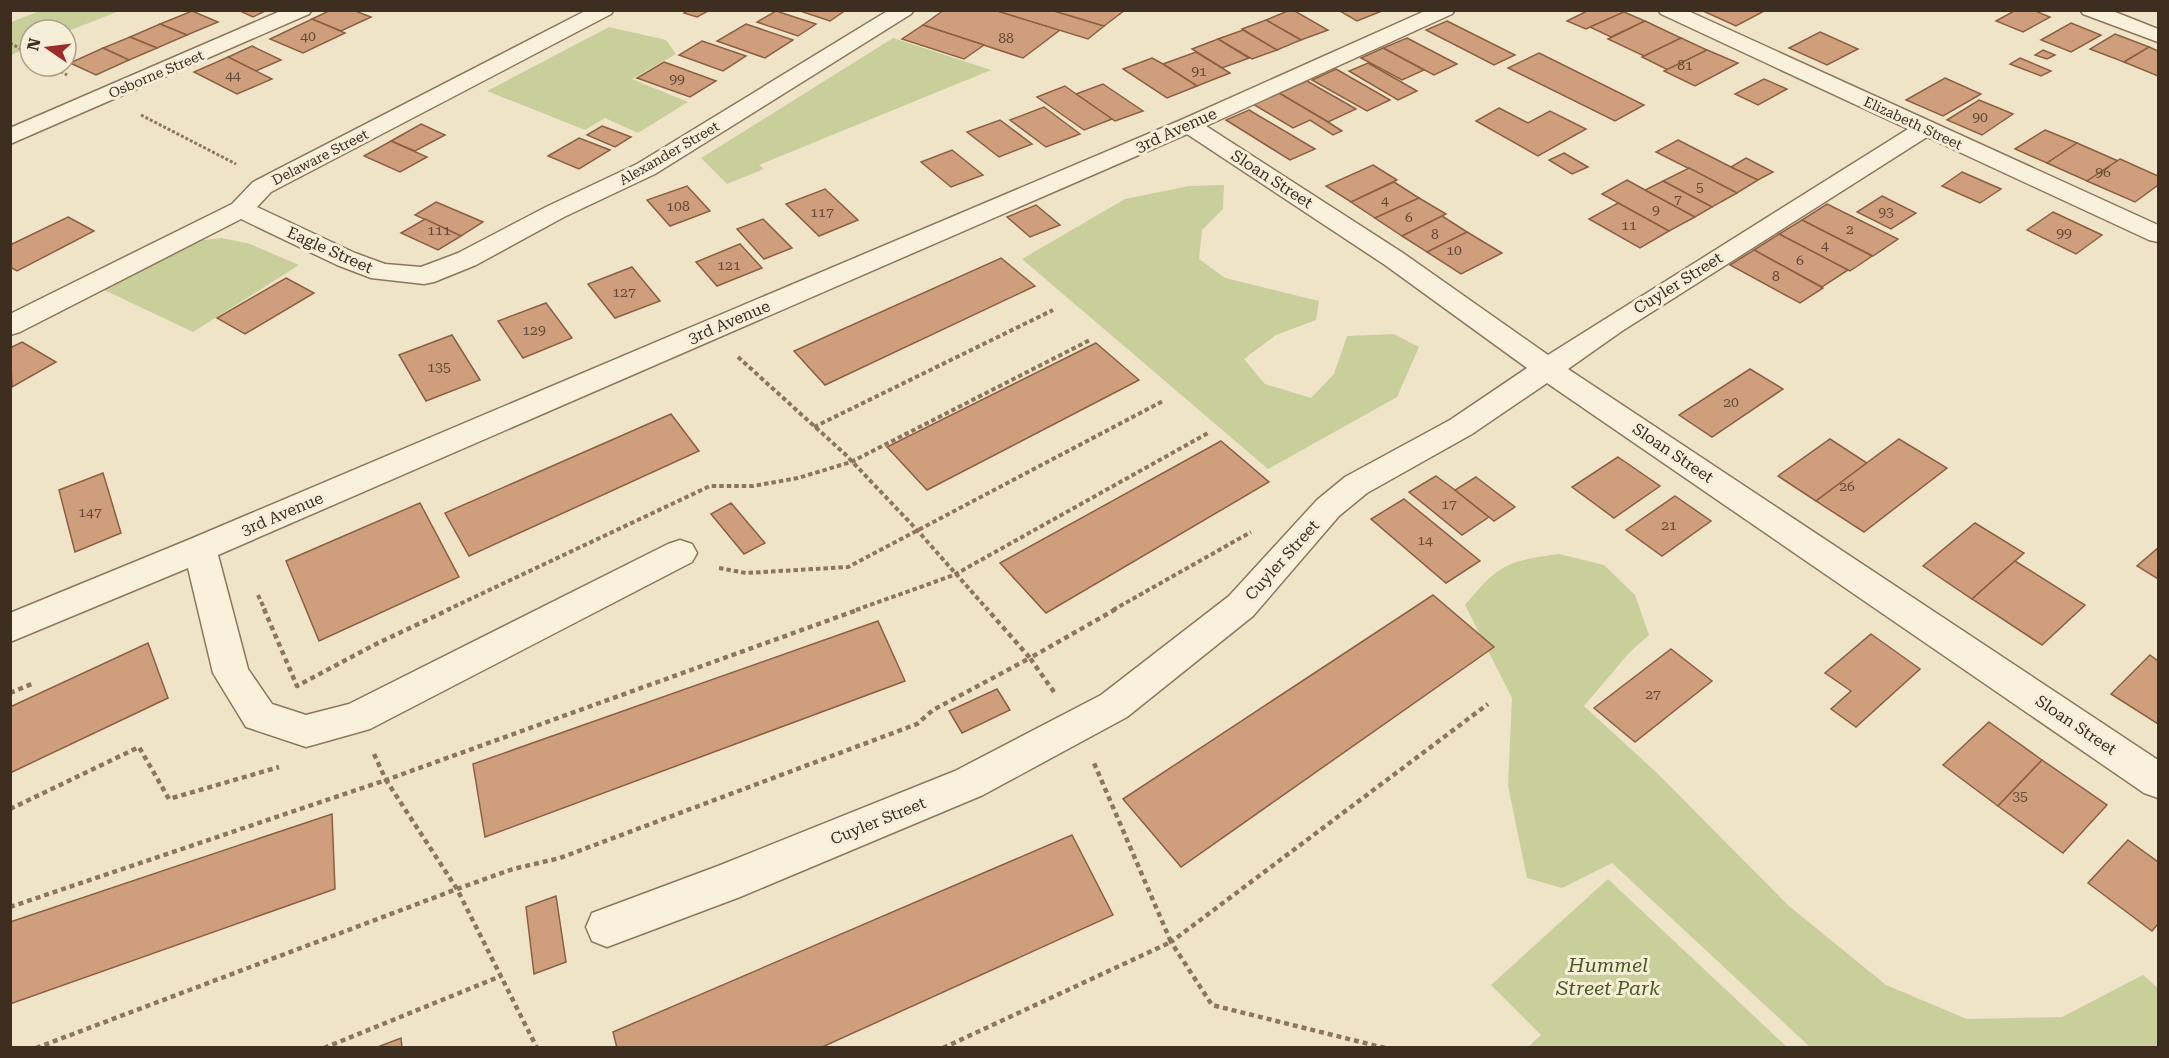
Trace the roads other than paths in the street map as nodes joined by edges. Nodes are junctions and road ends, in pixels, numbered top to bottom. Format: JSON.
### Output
{"nodes":[{"id":1,"x":302,"y":10,"type":"edge"},
{"id":2,"x":604,"y":10,"type":"edge"},
{"id":3,"x":904,"y":10,"type":"edge"},
{"id":4,"x":1445,"y":10,"type":"edge"},
{"id":5,"x":1668,"y":10,"type":"edge"},
{"id":6,"x":2090,"y":10,"type":"edge"},
{"id":7,"x":2158,"y":36,"type":"edge"},
{"id":8,"x":1189,"y":125,"type":"junction"},
{"id":9,"x":1924,"y":129,"type":"junction"},
{"id":10,"x":10,"y":137,"type":"edge"},
{"id":11,"x":241,"y":209,"type":"junction"},
{"id":12,"x":2158,"y":234,"type":"edge"},
{"id":13,"x":424,"y":276,"type":"joint"},
{"id":14,"x":10,"y":326,"type":"edge"},
{"id":15,"x":1548,"y":369,"type":"junction"},
{"id":16,"x":200,"y":549,"type":"junction"},
{"id":17,"x":680,"y":553,"type":"road end"},
{"id":18,"x":10,"y":628,"type":"edge"},
{"id":19,"x":2158,"y":781,"type":"edge"},
{"id":20,"x":607,"y":927,"type":"dead end"}],
"edges":[{"from":1,"to":10,"type":"street","name":"Osborne Street"},
{"from":2,"to":11,"type":"street","name":"Delaware Street"},
{"from":3,"to":13,"type":"street","name":"Alexander Street"},
{"from":4,"to":8,"type":"street","name":"3rd Avenue"},
{"from":5,"to":9,"type":"street","name":"Elizabeth Street"},
{"from":6,"to":7,"type":"street"},
{"from":8,"to":15,"type":"street","name":"Sloan Street"},
{"from":8,"to":16,"type":"street","name":"3rd Avenue"},
{"from":9,"to":12,"type":"street","name":"Elizabeth Street"},
{"from":9,"to":15,"type":"street","name":"Cuyler Street"},
{"from":11,"to":13,"type":"street","name":"Eagle Street"},
{"from":11,"to":14,"type":"street","name":"Delaware Street"},
{"from":15,"to":19,"type":"street","name":"Sloan Street"},
{"from":15,"to":20,"type":"street","name":"Cuyler Street"},
{"from":16,"to":17,"type":"street"},
{"from":16,"to":18,"type":"street","name":"3rd Avenue"}]}
